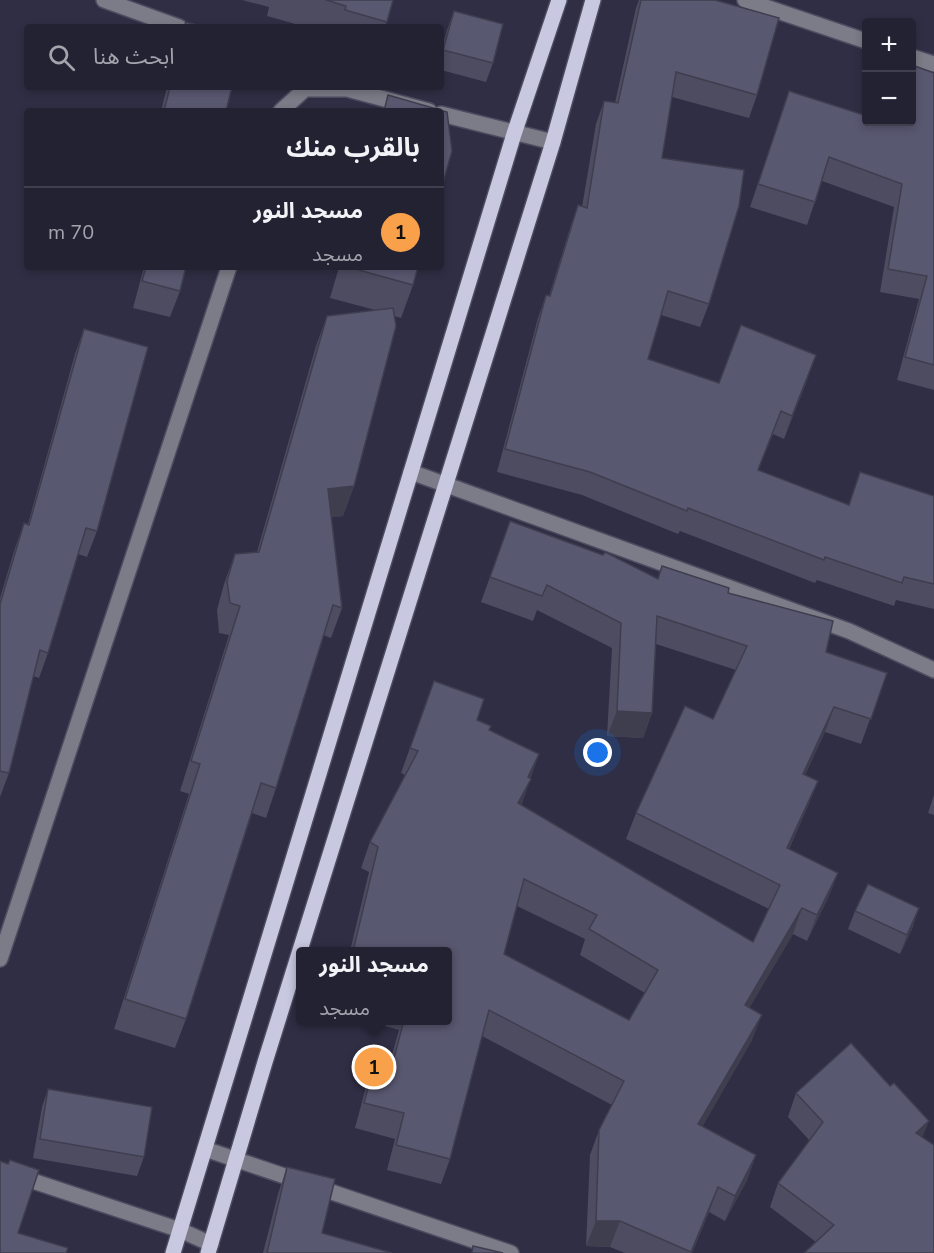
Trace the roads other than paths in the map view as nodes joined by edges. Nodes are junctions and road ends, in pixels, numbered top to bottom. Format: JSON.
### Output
{"nodes":[{"id":1,"x":104,"y":0,"type":"edge"},
{"id":2,"x":559,"y":0,"type":"edge"},
{"id":3,"x":593,"y":0,"type":"edge"},
{"id":4,"x":745,"y":0,"type":"edge"},
{"id":5,"x":171,"y":24,"type":"edge"},
{"id":6,"x":862,"y":39,"type":"edge"},
{"id":7,"x":916,"y":58,"type":"edge"},
{"id":8,"x":934,"y":64,"type":"edge"},
{"id":9,"x":302,"y":90,"type":"edge"},
{"id":10,"x":351,"y":90,"type":"edge"},
{"id":11,"x":284,"y":108,"type":"edge"},
{"id":12,"x":418,"y":108,"type":"edge"},
{"id":13,"x":444,"y":115,"type":"edge"},
{"id":14,"x":514,"y":134,"type":"junction"},
{"id":15,"x":553,"y":142,"type":"junction"},
{"id":16,"x":228,"y":270,"type":"edge"},
{"id":17,"x":411,"y":472,"type":"junction"},
{"id":18,"x":445,"y":484,"type":"junction"},
{"id":19,"x":934,"y":670,"type":"edge"},
{"id":20,"x":302,"y":947,"type":"edge"},
{"id":21,"x":0,"y":959,"type":"edge"},
{"id":22,"x":296,"y":966,"type":"edge"},
{"id":23,"x":205,"y":1149,"type":"junction"},
{"id":24,"x":236,"y":1160,"type":"junction"},
{"id":25,"x":0,"y":1170,"type":"edge"},
{"id":26,"x":180,"y":1230,"type":"junction"},
{"id":27,"x":209,"y":1249,"type":"edge"},
{"id":28,"x":173,"y":1253,"type":"edge"},
{"id":29,"x":511,"y":1253,"type":"edge"}],
"edges":[{"from":1,"to":5,"type":"street"},
{"from":2,"to":14,"type":"main road"},
{"from":3,"to":15,"type":"main road"},
{"from":4,"to":6,"type":"street"},
{"from":7,"to":8,"type":"street"},
{"from":9,"to":11,"type":"street"},
{"from":10,"to":12,"type":"street"},
{"from":13,"to":14,"type":"street"},
{"from":14,"to":15,"type":"street"},
{"from":14,"to":17,"type":"main road"},
{"from":15,"to":18,"type":"main road"},
{"from":16,"to":21,"type":"street"},
{"from":17,"to":18,"type":"street"},
{"from":17,"to":23,"type":"main road"},
{"from":18,"to":19,"type":"street"},
{"from":18,"to":20,"type":"main road"},
{"from":22,"to":24,"type":"main road"},
{"from":23,"to":24,"type":"street"},
{"from":23,"to":26,"type":"main road"},
{"from":24,"to":27,"type":"main road"},
{"from":24,"to":29,"type":"street"},
{"from":25,"to":26,"type":"street"},
{"from":26,"to":27,"type":"street"},
{"from":26,"to":28,"type":"main road"}]}
